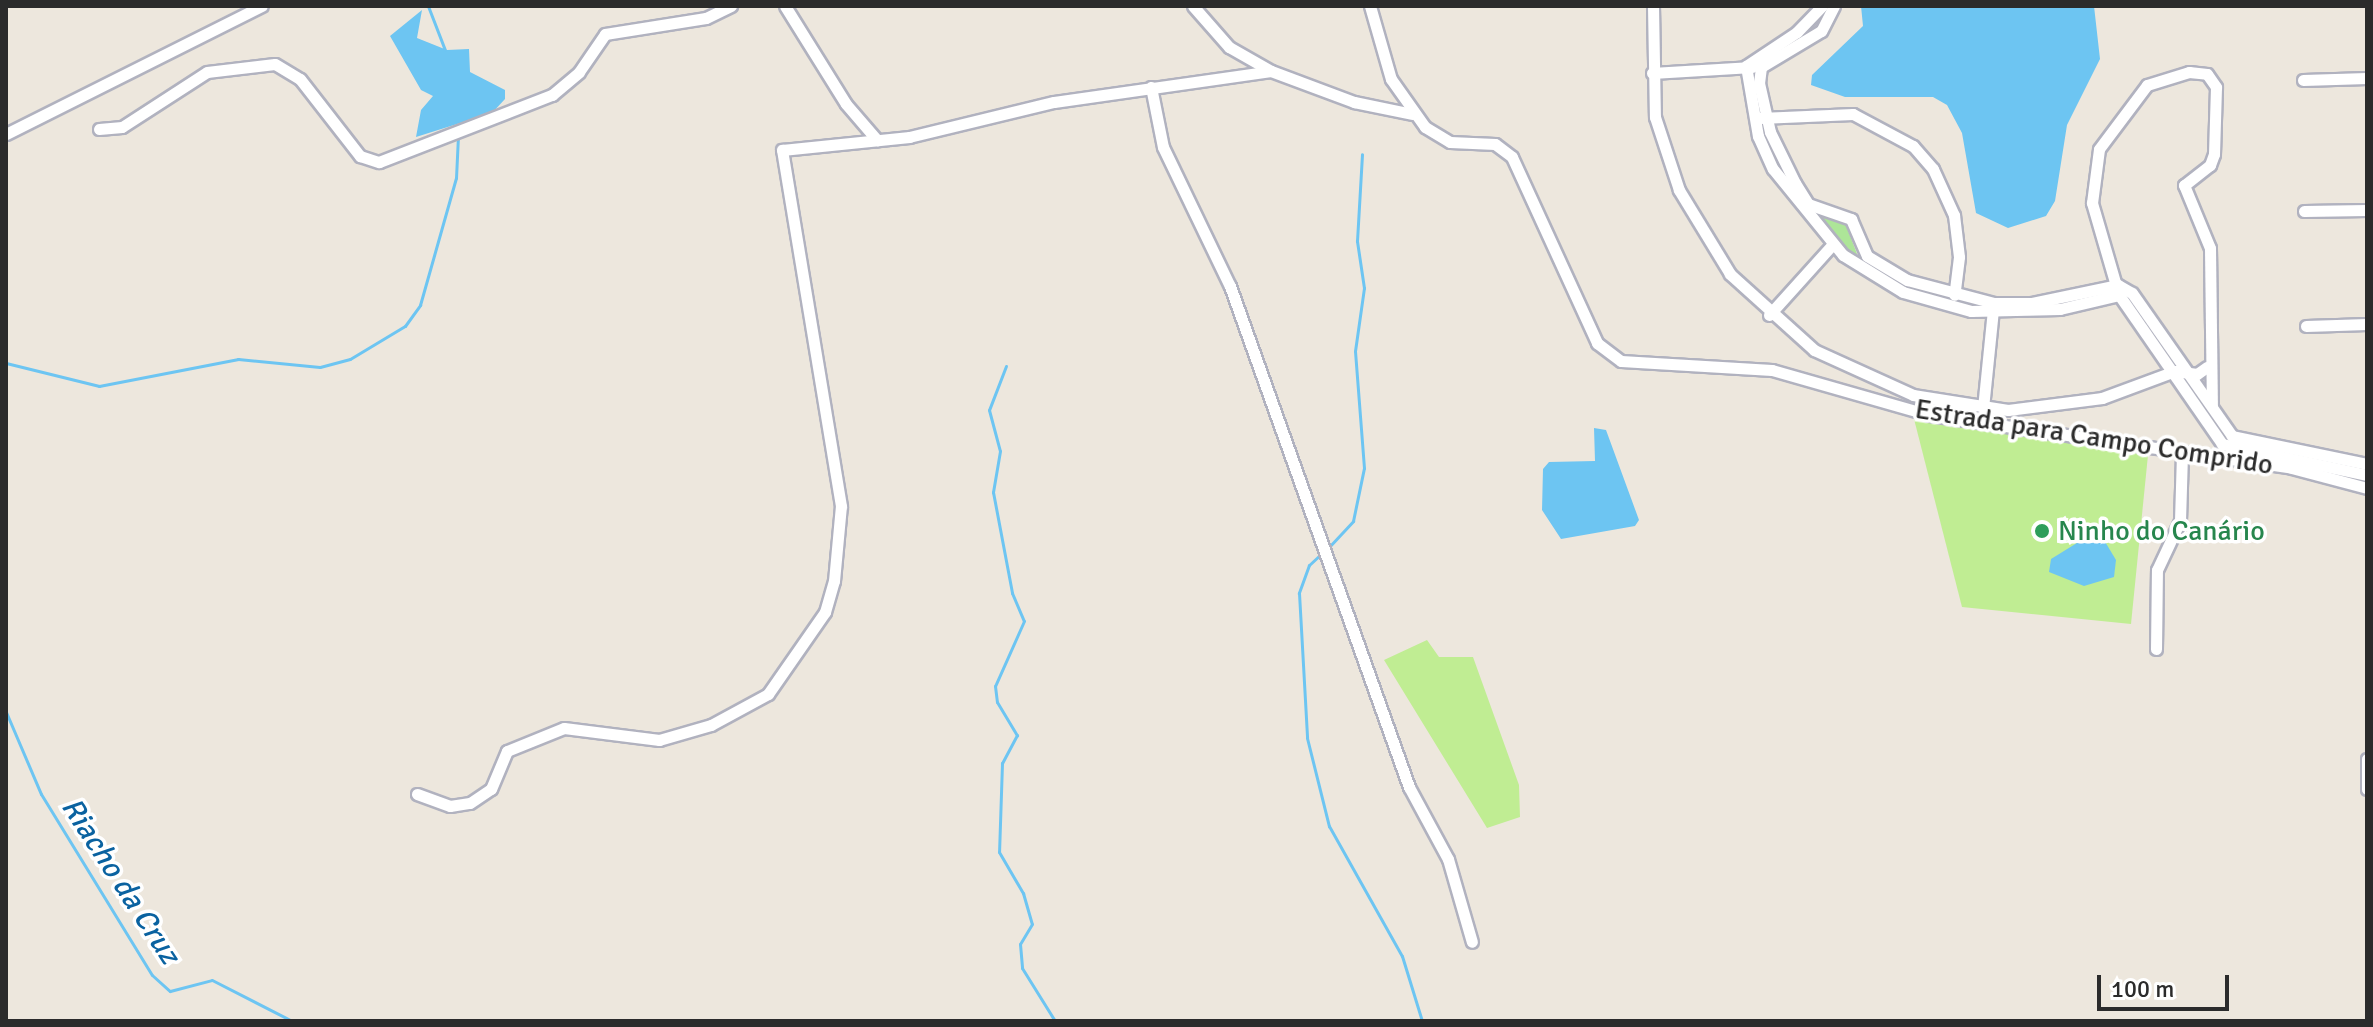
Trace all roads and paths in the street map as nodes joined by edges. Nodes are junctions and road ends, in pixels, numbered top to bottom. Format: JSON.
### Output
{"nodes":[{"id":1,"x":262,"y":6,"type":"edge"},
{"id":2,"x":731,"y":6,"type":"edge"},
{"id":3,"x":785,"y":6,"type":"edge"},
{"id":4,"x":1193,"y":6,"type":"edge"},
{"id":5,"x":1370,"y":6,"type":"edge"},
{"id":6,"x":1653,"y":6,"type":"edge"},
{"id":7,"x":1834,"y":6,"type":"edge"},
{"id":8,"x":1821,"y":10,"type":"edge"},
{"id":9,"x":1831,"y":20,"type":"junction"},
{"id":10,"x":1746,"y":66,"type":"junction"},
{"id":11,"x":1761,"y":67,"type":"junction"},
{"id":12,"x":1271,"y":71,"type":"junction"},
{"id":13,"x":1652,"y":73,"type":"junction"},
{"id":14,"x":2367,"y":78,"type":"edge"},
{"id":15,"x":2303,"y":80,"type":"dead end"},
{"id":16,"x":1151,"y":87,"type":"junction"},
{"id":17,"x":1412,"y":114,"type":"junction"},
{"id":18,"x":1766,"y":116,"type":"junction"},
{"id":19,"x":1754,"y":119,"type":"junction"},
{"id":20,"x":99,"y":129,"type":"dead end"},
{"id":21,"x":6,"y":134,"type":"edge"},
{"id":22,"x":877,"y":140,"type":"junction"},
{"id":23,"x":1805,"y":207,"type":"junction"},
{"id":24,"x":2367,"y":210,"type":"edge"},
{"id":25,"x":2304,"y":211,"type":"dead end"},
{"id":26,"x":1832,"y":245,"type":"junction"},
{"id":27,"x":1867,"y":256,"type":"junction"},
{"id":28,"x":1859,"y":267,"type":"junction"},
{"id":29,"x":2117,"y":290,"type":"junction"},
{"id":30,"x":1954,"y":295,"type":"junction"},
{"id":31,"x":1993,"y":308,"type":"junction"},
{"id":32,"x":1769,"y":315,"type":"junction"},
{"id":33,"x":2367,"y":324,"type":"edge"},
{"id":34,"x":2306,"y":326,"type":"dead end"},
{"id":35,"x":2207,"y":367,"type":"junction"},
{"id":36,"x":2175,"y":371,"type":"junction"},
{"id":37,"x":2190,"y":373,"type":"junction"},
{"id":38,"x":1983,"y":408,"type":"junction"},
{"id":39,"x":2212,"y":409,"type":"junction"},
{"id":40,"x":2234,"y":444,"type":"junction"},
{"id":41,"x":2182,"y":454,"type":"junction"},
{"id":42,"x":2364,"y":467,"type":"edge"},
{"id":43,"x":2367,"y":488,"type":"edge"},
{"id":44,"x":2156,"y":649,"type":"dead end"},
{"id":45,"x":2367,"y":759,"type":"edge"},
{"id":46,"x":2367,"y":789,"type":"edge"},
{"id":47,"x":417,"y":794,"type":"dead end"},
{"id":48,"x":1472,"y":942,"type":"dead end"}],
"edges":[{"from":1,"to":21,"type":"street"},
{"from":2,"to":20,"type":"street"},
{"from":3,"to":22,"type":"street"},
{"from":4,"to":12,"type":"street"},
{"from":5,"to":17,"type":"street","name":"Estrada para Campo Comprido"},
{"from":6,"to":13,"type":"street"},
{"from":7,"to":9,"type":"street"},
{"from":8,"to":9,"type":"street"},
{"from":8,"to":10,"type":"street"},
{"from":9,"to":11,"type":"street"},
{"from":10,"to":11,"type":"street"},
{"from":10,"to":13,"type":"street"},
{"from":10,"to":19,"type":"street"},
{"from":11,"to":18,"type":"street"},
{"from":12,"to":16,"type":"street"},
{"from":12,"to":17,"type":"street"},
{"from":13,"to":32,"type":"street"},
{"from":14,"to":15,"type":"street"},
{"from":16,"to":22,"type":"street"},
{"from":16,"to":48,"type":"street"},
{"from":17,"to":41,"type":"street","name":"Estrada para Campo Comprido"},
{"from":18,"to":19,"type":"street"},
{"from":18,"to":23,"type":"street"},
{"from":18,"to":30,"type":"street"},
{"from":19,"to":23,"type":"street"},
{"from":22,"to":47,"type":"street"},
{"from":23,"to":26,"type":"street"},
{"from":23,"to":27,"type":"street"},
{"from":24,"to":25,"type":"street"},
{"from":26,"to":28,"type":"street"},
{"from":26,"to":32,"type":"street"},
{"from":27,"to":28,"type":"street"},
{"from":27,"to":30,"type":"street"},
{"from":28,"to":31,"type":"street"},
{"from":29,"to":31,"type":"street"},
{"from":29,"to":35,"type":"street"},
{"from":29,"to":36,"type":"street"},
{"from":29,"to":37,"type":"street"},
{"from":30,"to":31,"type":"street"},
{"from":31,"to":38,"type":"street"},
{"from":32,"to":38,"type":"street"},
{"from":33,"to":34,"type":"street"},
{"from":35,"to":37,"type":"street"},
{"from":35,"to":39,"type":"street"},
{"from":36,"to":37,"type":"street"},
{"from":36,"to":38,"type":"street"},
{"from":36,"to":40,"type":"street"},
{"from":37,"to":39,"type":"street"},
{"from":39,"to":40,"type":"street"},
{"from":40,"to":42,"type":"street"},
{"from":41,"to":43,"type":"street","name":"Estrada para Campo Comprido"},
{"from":41,"to":44,"type":"street"},
{"from":45,"to":46,"type":"street"}]}
